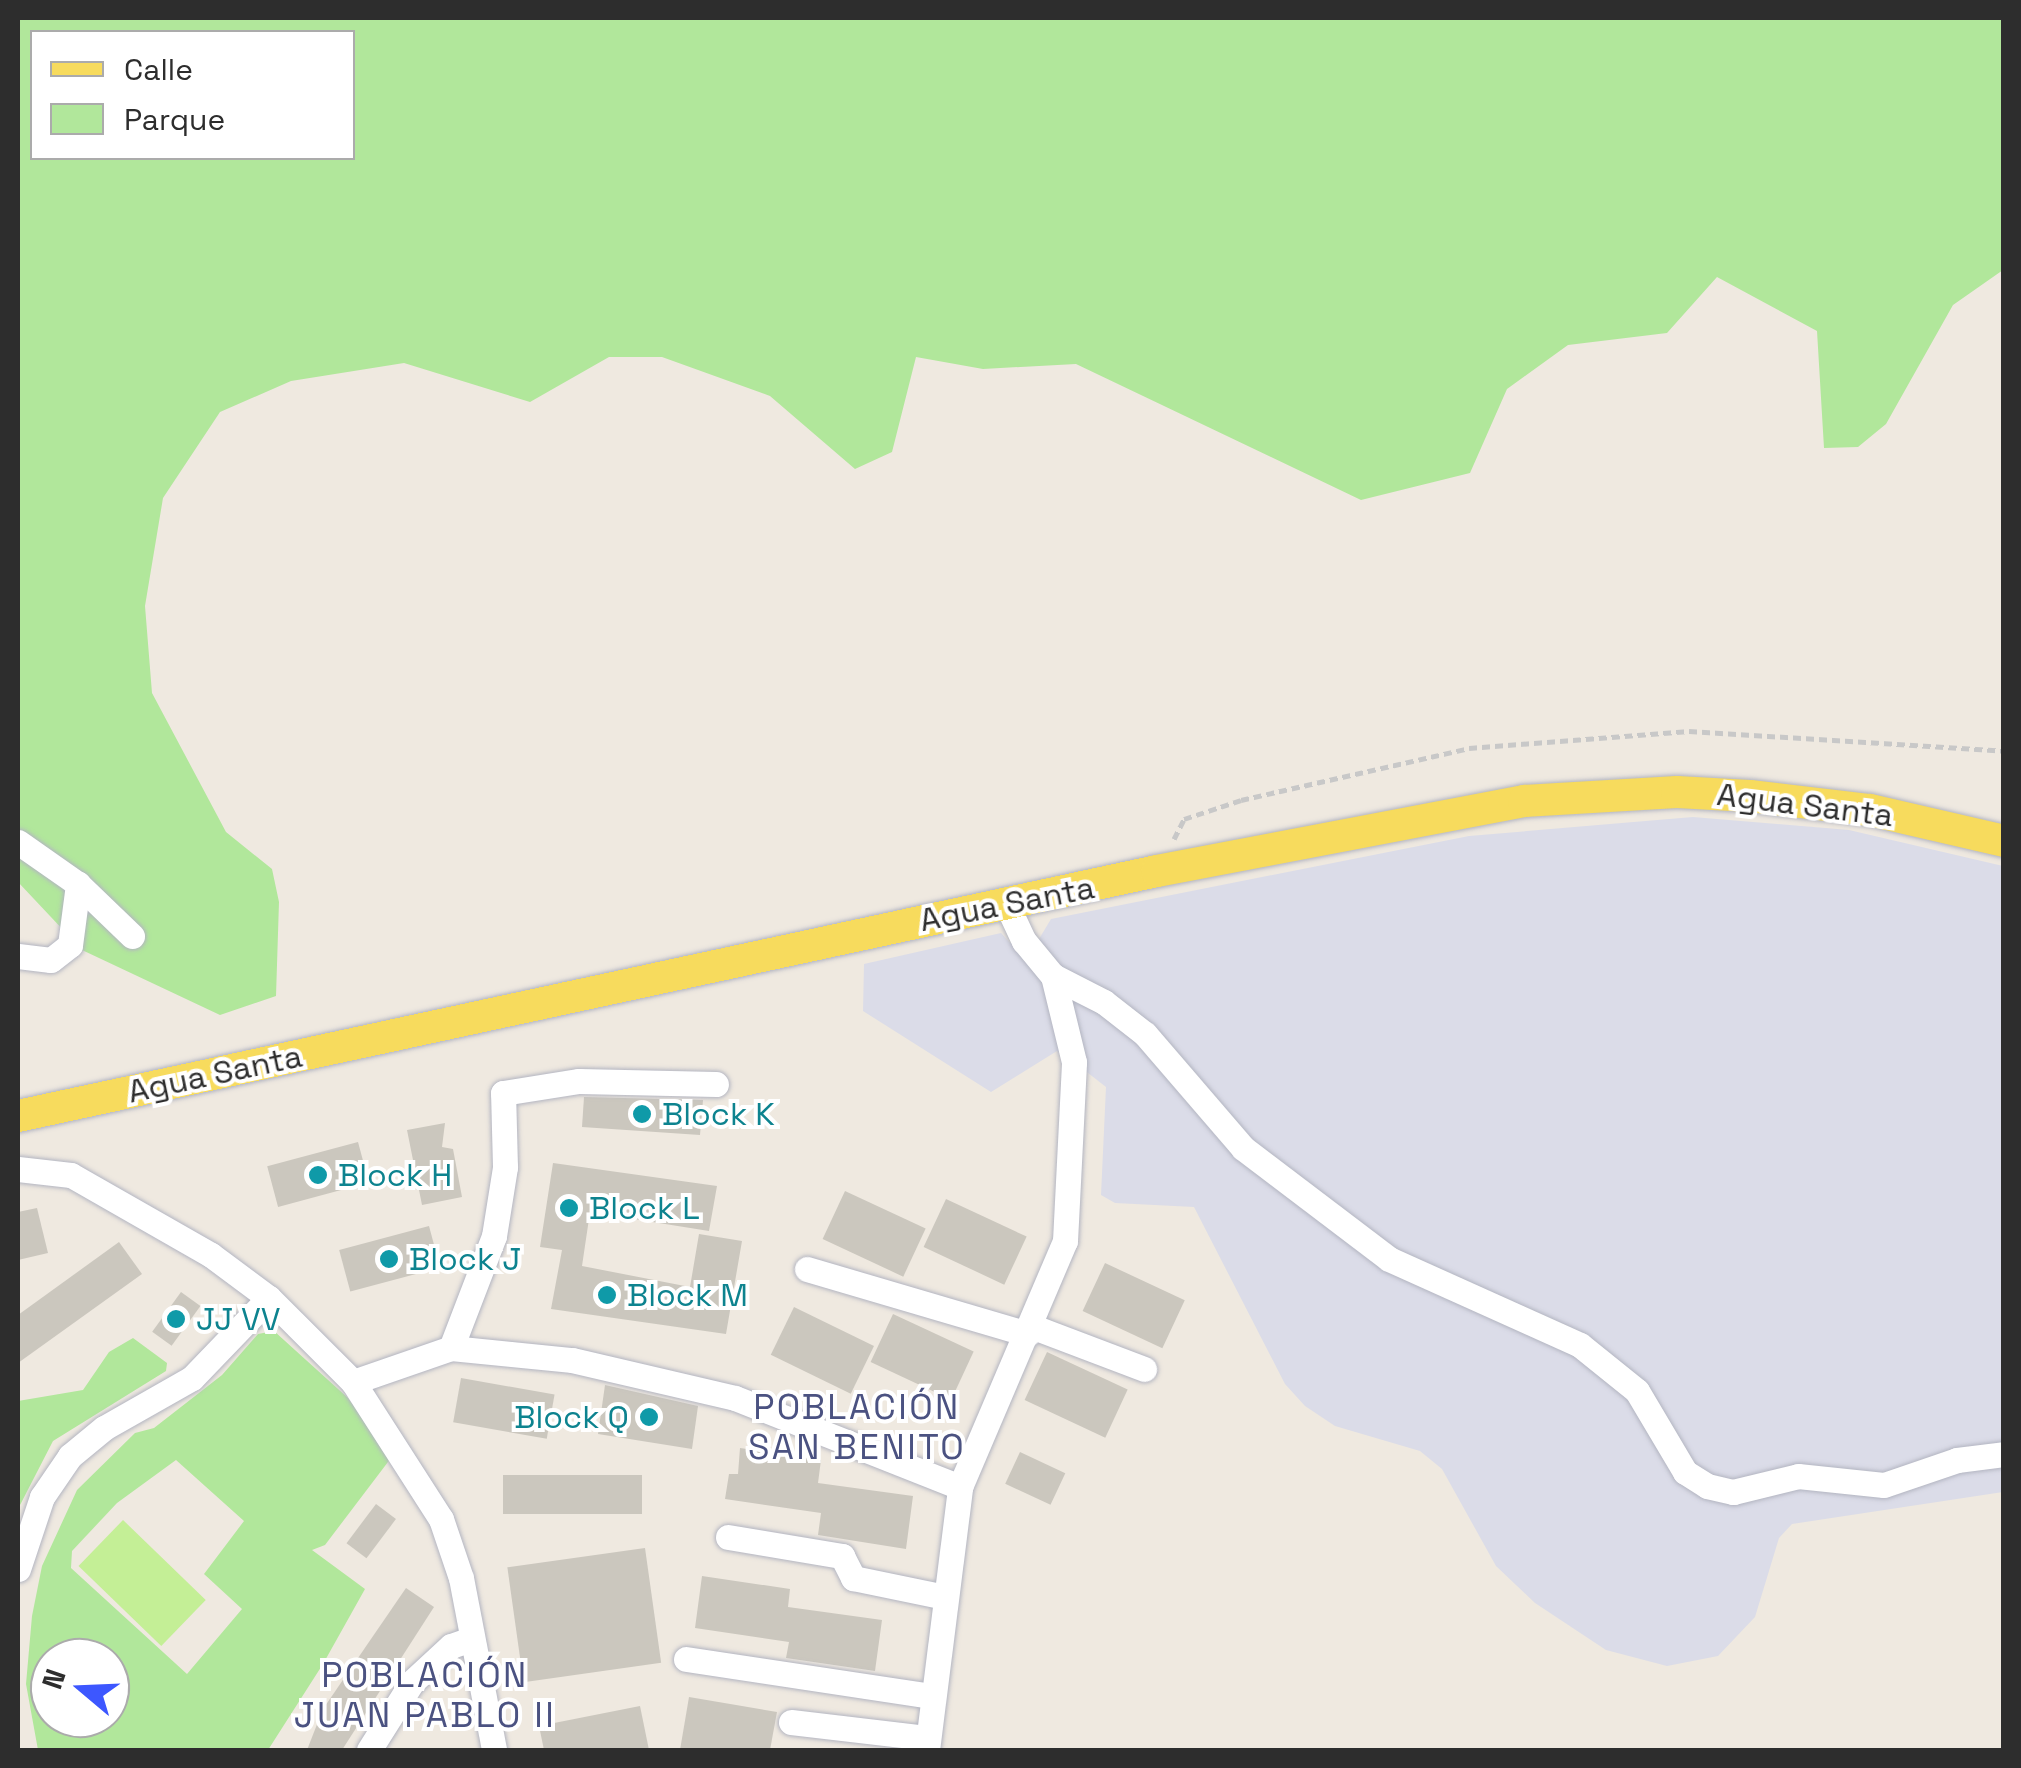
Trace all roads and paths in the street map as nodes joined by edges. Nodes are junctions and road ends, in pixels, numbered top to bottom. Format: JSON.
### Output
{"nodes":[{"id":1,"x":2004,"y":752,"type":"edge"},
{"id":2,"x":2004,"y":841,"type":"edge"},
{"id":3,"x":18,"y":842,"type":"edge"},
{"id":4,"x":1157,"y":871,"type":"junction"},
{"id":5,"x":78,"y":884,"type":"junction"},
{"id":6,"x":1007,"y":905,"type":"junction"},
{"id":7,"x":132,"y":936,"type":"dead end"},
{"id":8,"x":18,"y":956,"type":"edge"},
{"id":9,"x":1053,"y":976,"type":"junction"},
{"id":10,"x":716,"y":1084,"type":"dead end"},
{"id":11,"x":18,"y":1116,"type":"edge"},
{"id":12,"x":18,"y":1168,"type":"edge"},
{"id":13,"x":807,"y":1269,"type":"dead end"},
{"id":14,"x":270,"y":1298,"type":"junction"},
{"id":15,"x":1030,"y":1330,"type":"junction"},
{"id":16,"x":451,"y":1348,"type":"junction"},
{"id":17,"x":1144,"y":1369,"type":"dead end"},
{"id":18,"x":353,"y":1382,"type":"junction"},
{"id":19,"x":2004,"y":1454,"type":"edge"},
{"id":20,"x":960,"y":1488,"type":"junction"},
{"id":21,"x":728,"y":1538,"type":"dead end"},
{"id":22,"x":18,"y":1568,"type":"edge"},
{"id":23,"x":944,"y":1597,"type":"junction"},
{"id":24,"x":471,"y":1639,"type":"junction"},
{"id":25,"x":686,"y":1659,"type":"dead end"},
{"id":26,"x":932,"y":1696,"type":"junction"},
{"id":27,"x":791,"y":1722,"type":"dead end"},
{"id":28,"x":927,"y":1744,"type":"edge"},
{"id":29,"x":368,"y":1750,"type":"edge"},
{"id":30,"x":494,"y":1750,"type":"edge"}],
"edges":[{"from":1,"to":4,"type":"path"},
{"from":2,"to":4,"type":"main road","name":"Agua Santa"},
{"from":3,"to":5,"type":"street"},
{"from":4,"to":6,"type":"main road","name":"Agua Santa"},
{"from":5,"to":7,"type":"street"},
{"from":5,"to":8,"type":"street"},
{"from":6,"to":9,"type":"street"},
{"from":6,"to":11,"type":"main road","name":"Agua Santa"},
{"from":9,"to":15,"type":"street"},
{"from":9,"to":19,"type":"street"},
{"from":10,"to":16,"type":"street"},
{"from":12,"to":14,"type":"street"},
{"from":13,"to":15,"type":"street"},
{"from":14,"to":18,"type":"street"},
{"from":14,"to":22,"type":"street"},
{"from":15,"to":17,"type":"street"},
{"from":15,"to":20,"type":"street"},
{"from":16,"to":18,"type":"street"},
{"from":16,"to":20,"type":"street"},
{"from":18,"to":24,"type":"street"},
{"from":20,"to":23,"type":"street"},
{"from":21,"to":23,"type":"street"},
{"from":23,"to":26,"type":"street"},
{"from":24,"to":29,"type":"street"},
{"from":24,"to":30,"type":"street"},
{"from":25,"to":26,"type":"street"},
{"from":26,"to":28,"type":"street"},
{"from":27,"to":28,"type":"street"}]}
